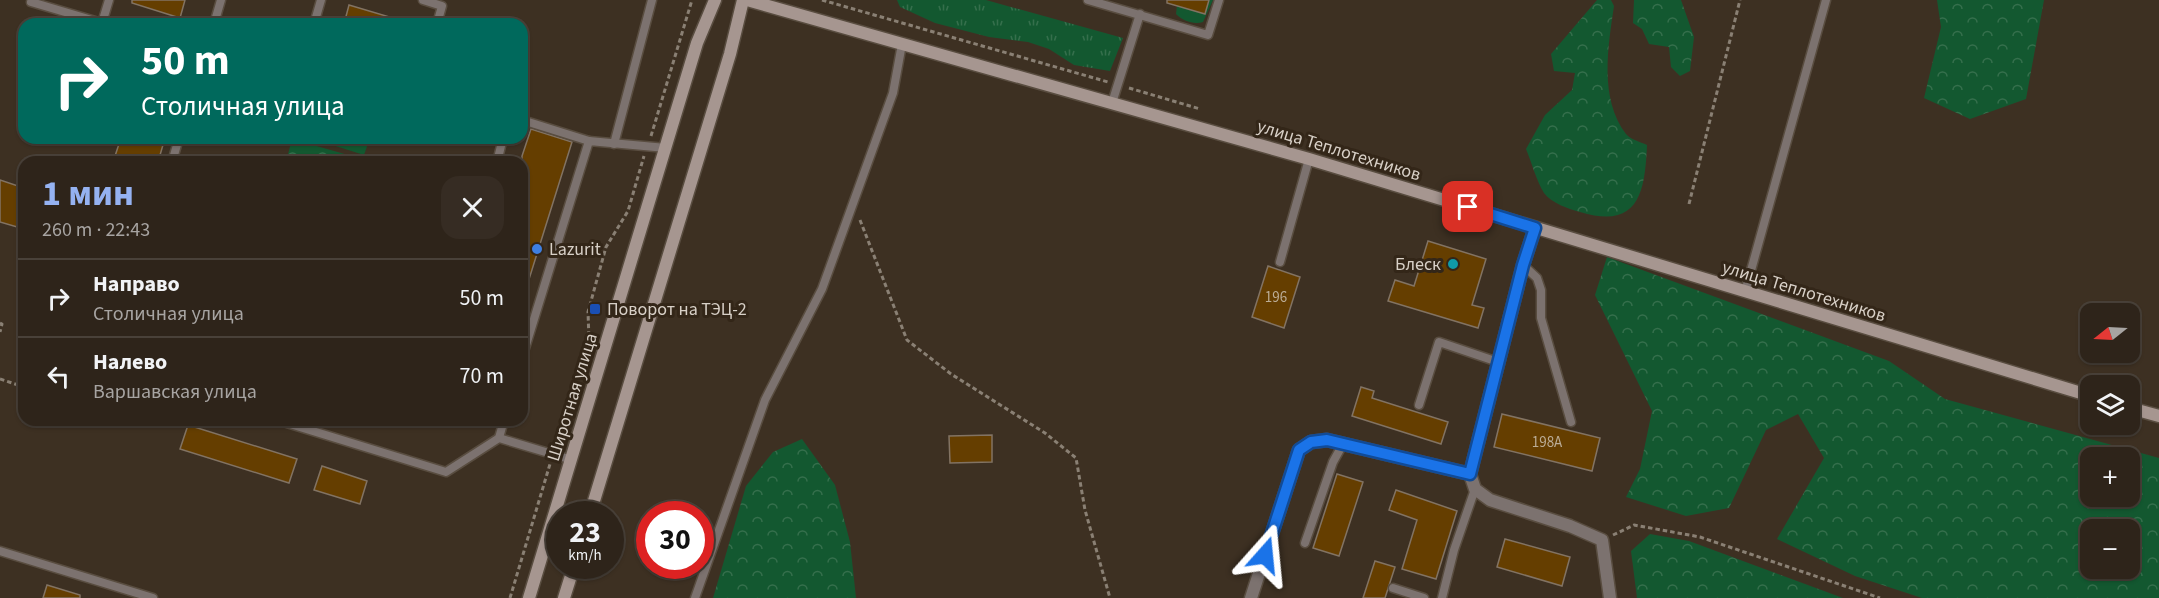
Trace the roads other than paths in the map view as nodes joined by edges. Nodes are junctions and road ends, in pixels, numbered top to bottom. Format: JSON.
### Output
{"nodes":[{"id":1,"x":110,"y":0,"type":"edge"},
{"id":2,"x":221,"y":0,"type":"edge"},
{"id":3,"x":321,"y":0,"type":"edge"},
{"id":4,"x":423,"y":0,"type":"edge"},
{"id":5,"x":652,"y":0,"type":"edge"},
{"id":6,"x":715,"y":0,"type":"edge"},
{"id":7,"x":745,"y":0,"type":"edge"},
{"id":8,"x":1088,"y":0,"type":"edge"},
{"id":9,"x":1220,"y":0,"type":"edge"},
{"id":10,"x":1826,"y":0,"type":"edge"},
{"id":11,"x":31,"y":2,"type":"dead end"},
{"id":12,"x":443,"y":3,"type":"edge"},
{"id":13,"x":1140,"y":14,"type":"junction"},
{"id":14,"x":87,"y":18,"type":"edge"},
{"id":15,"x":105,"y":18,"type":"edge"},
{"id":16,"x":216,"y":18,"type":"edge"},
{"id":17,"x":316,"y":18,"type":"edge"},
{"id":18,"x":439,"y":18,"type":"edge"},
{"id":19,"x":902,"y":44,"type":"junction"},
{"id":20,"x":1112,"y":103,"type":"junction"},
{"id":21,"x":528,"y":122,"type":"edge"},
{"id":22,"x":589,"y":141,"type":"junction"},
{"id":23,"x":614,"y":144,"type":"junction"},
{"id":24,"x":666,"y":148,"type":"junction"},
{"id":25,"x":1310,"y":159,"type":"junction"},
{"id":26,"x":1535,"y":228,"type":"junction"},
{"id":27,"x":1280,"y":262,"type":"dead end"},
{"id":28,"x":1523,"y":265,"type":"junction"},
{"id":29,"x":1745,"y":292,"type":"junction"},
{"id":30,"x":528,"y":339,"type":"edge"},
{"id":31,"x":1498,"y":362,"type":"junction"},
{"id":32,"x":2080,"y":393,"type":"edge"},
{"id":33,"x":1419,"y":405,"type":"dead end"},
{"id":34,"x":2140,"y":411,"type":"edge"},
{"id":35,"x":2159,"y":416,"type":"edge"},
{"id":36,"x":1571,"y":422,"type":"dead end"},
{"id":37,"x":296,"y":426,"type":"edge"},
{"id":38,"x":502,"y":426,"type":"edge"},
{"id":39,"x":499,"y":438,"type":"junction"},
{"id":40,"x":1343,"y":444,"type":"junction"},
{"id":41,"x":572,"y":460,"type":"junction"},
{"id":42,"x":1470,"y":474,"type":"junction"},
{"id":43,"x":1475,"y":489,"type":"junction"},
{"id":44,"x":594,"y":501,"type":"edge"},
{"id":45,"x":1305,"y":543,"type":"dead end"},
{"id":46,"x":0,"y":551,"type":"edge"},
{"id":47,"x":570,"y":579,"type":"edge"},
{"id":48,"x":1393,"y":588,"type":"dead end"},
{"id":49,"x":153,"y":598,"type":"edge"},
{"id":50,"x":529,"y":598,"type":"edge"},
{"id":51,"x":564,"y":598,"type":"edge"},
{"id":52,"x":695,"y":598,"type":"edge"},
{"id":53,"x":1251,"y":598,"type":"edge"},
{"id":54,"x":1424,"y":598,"type":"edge"},
{"id":55,"x":1442,"y":598,"type":"edge"},
{"id":56,"x":1610,"y":598,"type":"edge"}],
"edges":[{"from":1,"to":15,"type":"lane"},
{"from":2,"to":16,"type":"lane"},
{"from":3,"to":17,"type":"lane"},
{"from":4,"to":12,"type":"lane"},
{"from":5,"to":23,"type":"lane"},
{"from":6,"to":24,"type":"main road","name":"Широтная улица"},
{"from":7,"to":19,"type":"main road","name":"улица Теплотехников"},
{"from":7,"to":44,"type":"main road"},
{"from":8,"to":13,"type":"lane"},
{"from":9,"to":13,"type":"lane"},
{"from":10,"to":29,"type":"lane"},
{"from":11,"to":14,"type":"lane"},
{"from":12,"to":18,"type":"lane"},
{"from":13,"to":20,"type":"lane"},
{"from":19,"to":20,"type":"main road","name":"улица Теплотехников"},
{"from":19,"to":52,"type":"lane"},
{"from":20,"to":25,"type":"main road","name":"улица Теплотехников"},
{"from":21,"to":22,"type":"lane"},
{"from":22,"to":23,"type":"lane"},
{"from":22,"to":30,"type":"lane"},
{"from":23,"to":24,"type":"lane"},
{"from":24,"to":41,"type":"main road","name":"Широтная улица"},
{"from":25,"to":26,"type":"main road","name":"улица Теплотехников"},
{"from":25,"to":27,"type":"lane"},
{"from":26,"to":28,"type":"street"},
{"from":26,"to":29,"type":"main road","name":"улица Теплотехников"},
{"from":28,"to":31,"type":"street"},
{"from":28,"to":36,"type":"lane"},
{"from":29,"to":32,"type":"main road","name":"улица Теплотехников"},
{"from":31,"to":33,"type":"lane"},
{"from":31,"to":42,"type":"street"},
{"from":34,"to":35,"type":"main road"},
{"from":37,"to":39,"type":"lane"},
{"from":38,"to":39,"type":"lane"},
{"from":39,"to":41,"type":"lane"},
{"from":40,"to":42,"type":"street"},
{"from":40,"to":45,"type":"lane"},
{"from":40,"to":53,"type":"street"},
{"from":41,"to":50,"type":"main road","name":"Широтная улица"},
{"from":42,"to":43,"type":"street"},
{"from":43,"to":55,"type":"lane"},
{"from":43,"to":56,"type":"street"},
{"from":46,"to":49,"type":"lane"},
{"from":47,"to":51,"type":"main road"},
{"from":48,"to":54,"type":"lane"}]}
